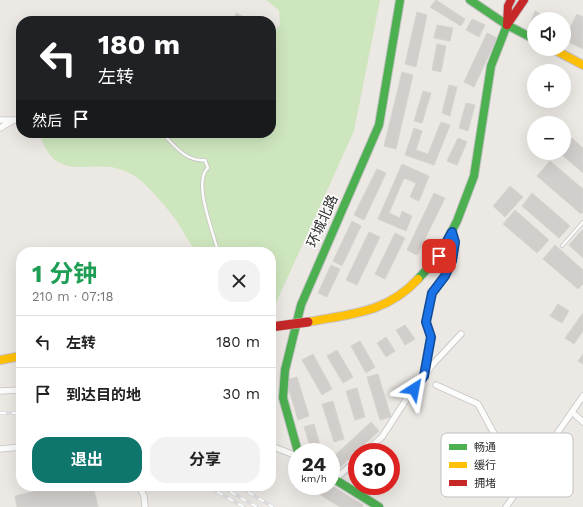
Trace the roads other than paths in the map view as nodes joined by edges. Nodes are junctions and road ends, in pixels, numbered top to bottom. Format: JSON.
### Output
{"nodes":[{"id":1,"x":400,"y":0,"type":"edge"},
{"id":2,"x":470,"y":0,"type":"edge"},
{"id":3,"x":512,"y":0,"type":"edge"},
{"id":4,"x":524,"y":0,"type":"edge"},
{"id":5,"x":507,"y":25,"type":"junction"},
{"id":6,"x":527,"y":35,"type":"edge"},
{"id":7,"x":566,"y":56,"type":"edge"},
{"id":8,"x":583,"y":65,"type":"edge"},
{"id":9,"x":0,"y":120,"type":"edge"},
{"id":10,"x":13,"y":121,"type":"junction"},
{"id":11,"x":16,"y":121,"type":"edge"},
{"id":12,"x":0,"y":128,"type":"edge"},
{"id":13,"x":167,"y":138,"type":"edge"},
{"id":14,"x":583,"y":222,"type":"edge"},
{"id":15,"x":452,"y":232,"type":"junction"},
{"id":16,"x":562,"y":246,"type":"dead end"},
{"id":17,"x":216,"y":247,"type":"edge"},
{"id":18,"x":276,"y":327,"type":"edge"},
{"id":19,"x":461,"y":334,"type":"dead end"},
{"id":20,"x":16,"y":357,"type":"edge"},
{"id":21,"x":0,"y":360,"type":"edge"},
{"id":22,"x":424,"y":376,"type":"junction"},
{"id":23,"x":436,"y":385,"type":"dead end"},
{"id":24,"x":16,"y":390,"type":"edge"},
{"id":25,"x":0,"y":391,"type":"edge"},
{"id":26,"x":583,"y":396,"type":"edge"},
{"id":27,"x":572,"y":412,"type":"junction"},
{"id":28,"x":583,"y":422,"type":"edge"},
{"id":29,"x":494,"y":433,"type":"edge"},
{"id":30,"x":557,"y":433,"type":"edge"},
{"id":31,"x":296,"y":443,"type":"edge"},
{"id":32,"x":376,"y":443,"type":"edge"},
{"id":33,"x":16,"y":446,"type":"edge"},
{"id":34,"x":0,"y":448,"type":"edge"},
{"id":35,"x":276,"y":448,"type":"edge"},
{"id":36,"x":288,"y":453,"type":"edge"},
{"id":37,"x":340,"y":482,"type":"edge"},
{"id":38,"x":141,"y":491,"type":"edge"},
{"id":39,"x":513,"y":497,"type":"edge"},
{"id":40,"x":145,"y":507,"type":"edge"},
{"id":41,"x":379,"y":507,"type":"edge"},
{"id":42,"x":506,"y":507,"type":"edge"}],
"edges":[{"from":1,"to":31,"type":"main road","name":"环城北路"},
{"from":2,"to":5,"type":"main road"},
{"from":3,"to":5,"type":"main road"},
{"from":4,"to":5,"type":"main road"},
{"from":5,"to":6,"type":"main road"},
{"from":5,"to":15,"type":"main road"},
{"from":7,"to":8,"type":"main road"},
{"from":9,"to":10,"type":"street"},
{"from":10,"to":11,"type":"street"},
{"from":10,"to":12,"type":"street"},
{"from":13,"to":17,"type":"lane"},
{"from":14,"to":16,"type":"lane"},
{"from":15,"to":18,"type":"main road","bridge":true},
{"from":15,"to":22,"type":"street"},
{"from":19,"to":22,"type":"street"},
{"from":20,"to":21,"type":"main road"},
{"from":22,"to":32,"type":"street"},
{"from":23,"to":29,"type":"street"},
{"from":24,"to":25,"type":"street"},
{"from":26,"to":27,"type":"street"},
{"from":27,"to":28,"type":"street"},
{"from":27,"to":30,"type":"street"},
{"from":33,"to":34,"type":"street"},
{"from":35,"to":36,"type":"street"},
{"from":37,"to":41,"type":"main road"},
{"from":38,"to":40,"type":"street"},
{"from":39,"to":42,"type":"street"}]}
